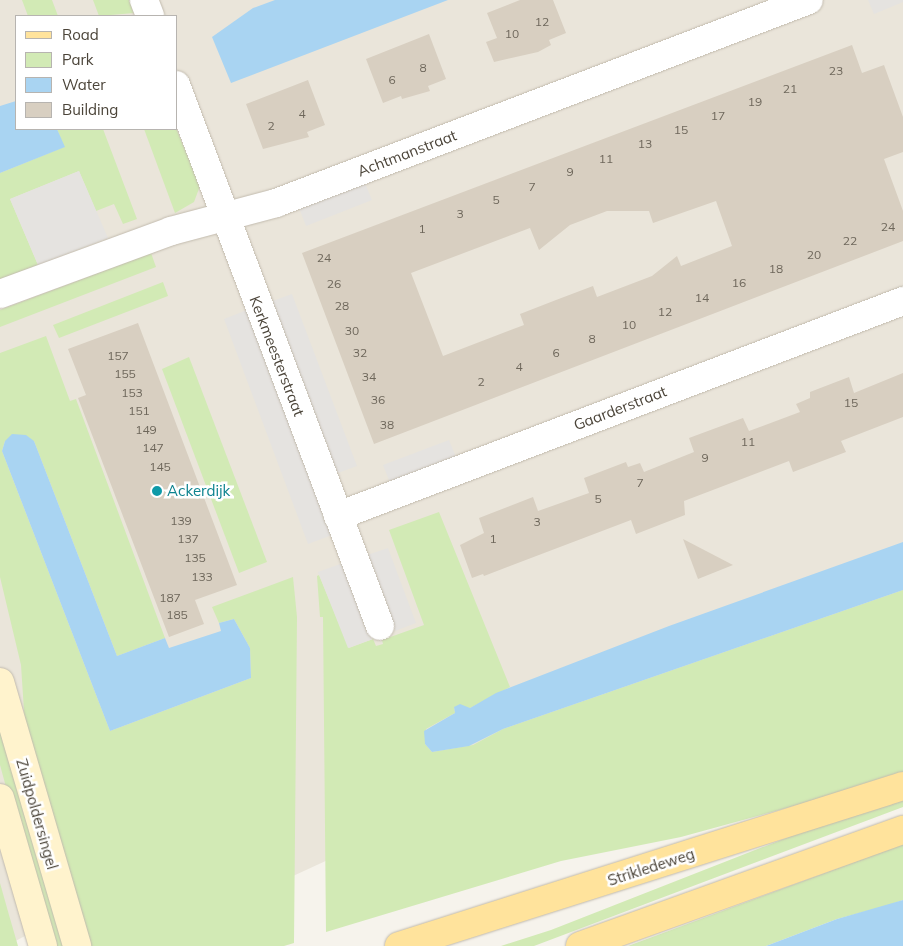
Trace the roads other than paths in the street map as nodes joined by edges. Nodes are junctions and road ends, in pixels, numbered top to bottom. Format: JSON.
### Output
{"nodes":[{"id":1,"x":144,"y":0,"type":"edge"},
{"id":2,"x":809,"y":0,"type":"edge"},
{"id":3,"x":150,"y":15,"type":"edge"},
{"id":4,"x":178,"y":91,"type":"edge"},
{"id":5,"x":224,"y":217,"type":"junction"},
{"id":6,"x":0,"y":294,"type":"edge"},
{"id":7,"x":903,"y":301,"type":"edge"},
{"id":8,"x":338,"y":516,"type":"junction"},
{"id":9,"x":380,"y":626,"type":"dead end"},
{"id":10,"x":0,"y":682,"type":"edge"},
{"id":11,"x":903,"y":786,"type":"edge"},
{"id":12,"x":0,"y":798,"type":"edge"},
{"id":13,"x":903,"y":830,"type":"edge"},
{"id":14,"x":42,"y":946,"type":"edge"},
{"id":15,"x":77,"y":946,"type":"edge"},
{"id":16,"x":399,"y":946,"type":"edge"},
{"id":17,"x":580,"y":946,"type":"edge"}],
"edges":[{"from":1,"to":3,"type":"street"},
{"from":2,"to":5,"type":"street","name":"Achtmanstraat"},
{"from":4,"to":5,"type":"street","name":"Kerkmeesterstraat"},
{"from":5,"to":6,"type":"street","name":"Achtmanstraat"},
{"from":5,"to":8,"type":"street","name":"Kerkmeesterstraat"},
{"from":7,"to":8,"type":"street","name":"Gaarderstraat"},
{"from":8,"to":9,"type":"street","name":"Kerkmeesterstraat"},
{"from":10,"to":15,"type":"street","name":"Zuidpoldersingel"},
{"from":11,"to":16,"type":"main road","name":"Strikledeweg"},
{"from":12,"to":14,"type":"street","name":"Zuidpoldersingel"},
{"from":13,"to":17,"type":"main road"}]}
